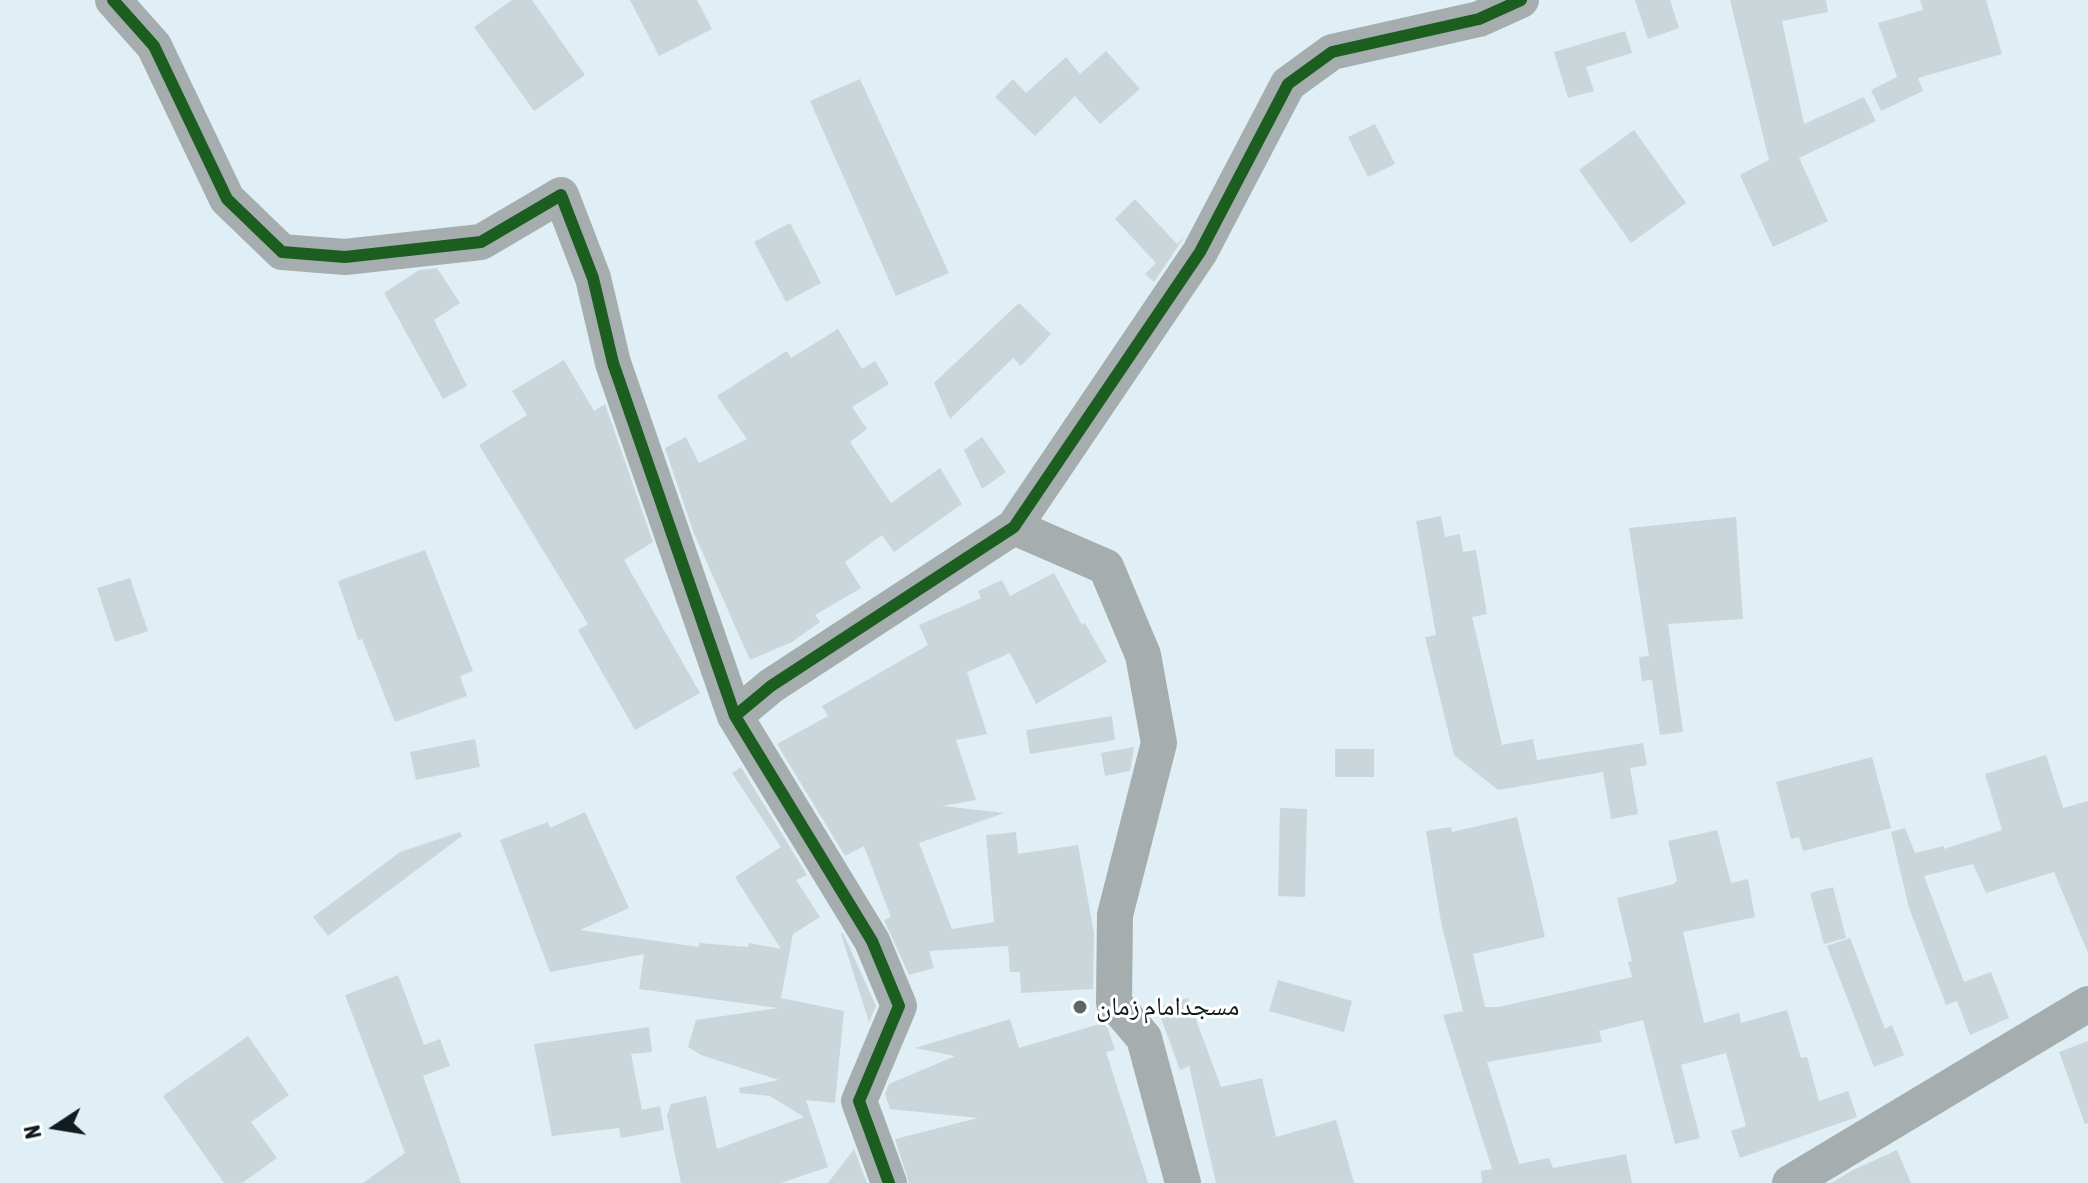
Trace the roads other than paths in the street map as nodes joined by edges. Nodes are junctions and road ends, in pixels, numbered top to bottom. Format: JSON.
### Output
{"nodes":[{"id":1,"x":113,"y":0,"type":"edge"},
{"id":2,"x":1521,"y":0,"type":"edge"},
{"id":3,"x":1014,"y":527,"type":"junction"},
{"id":4,"x":735,"y":716,"type":"junction"},
{"id":5,"x":2088,"y":1004,"type":"edge"},
{"id":6,"x":889,"y":1183,"type":"edge"},
{"id":7,"x":1183,"y":1183,"type":"edge"},
{"id":8,"x":1790,"y":1183,"type":"edge"}],
"edges":[{"from":1,"to":4,"type":"street"},
{"from":2,"to":3,"type":"street"},
{"from":3,"to":4,"type":"street"},
{"from":3,"to":7,"type":"street"},
{"from":4,"to":6,"type":"street"},
{"from":5,"to":8,"type":"street"}]}
